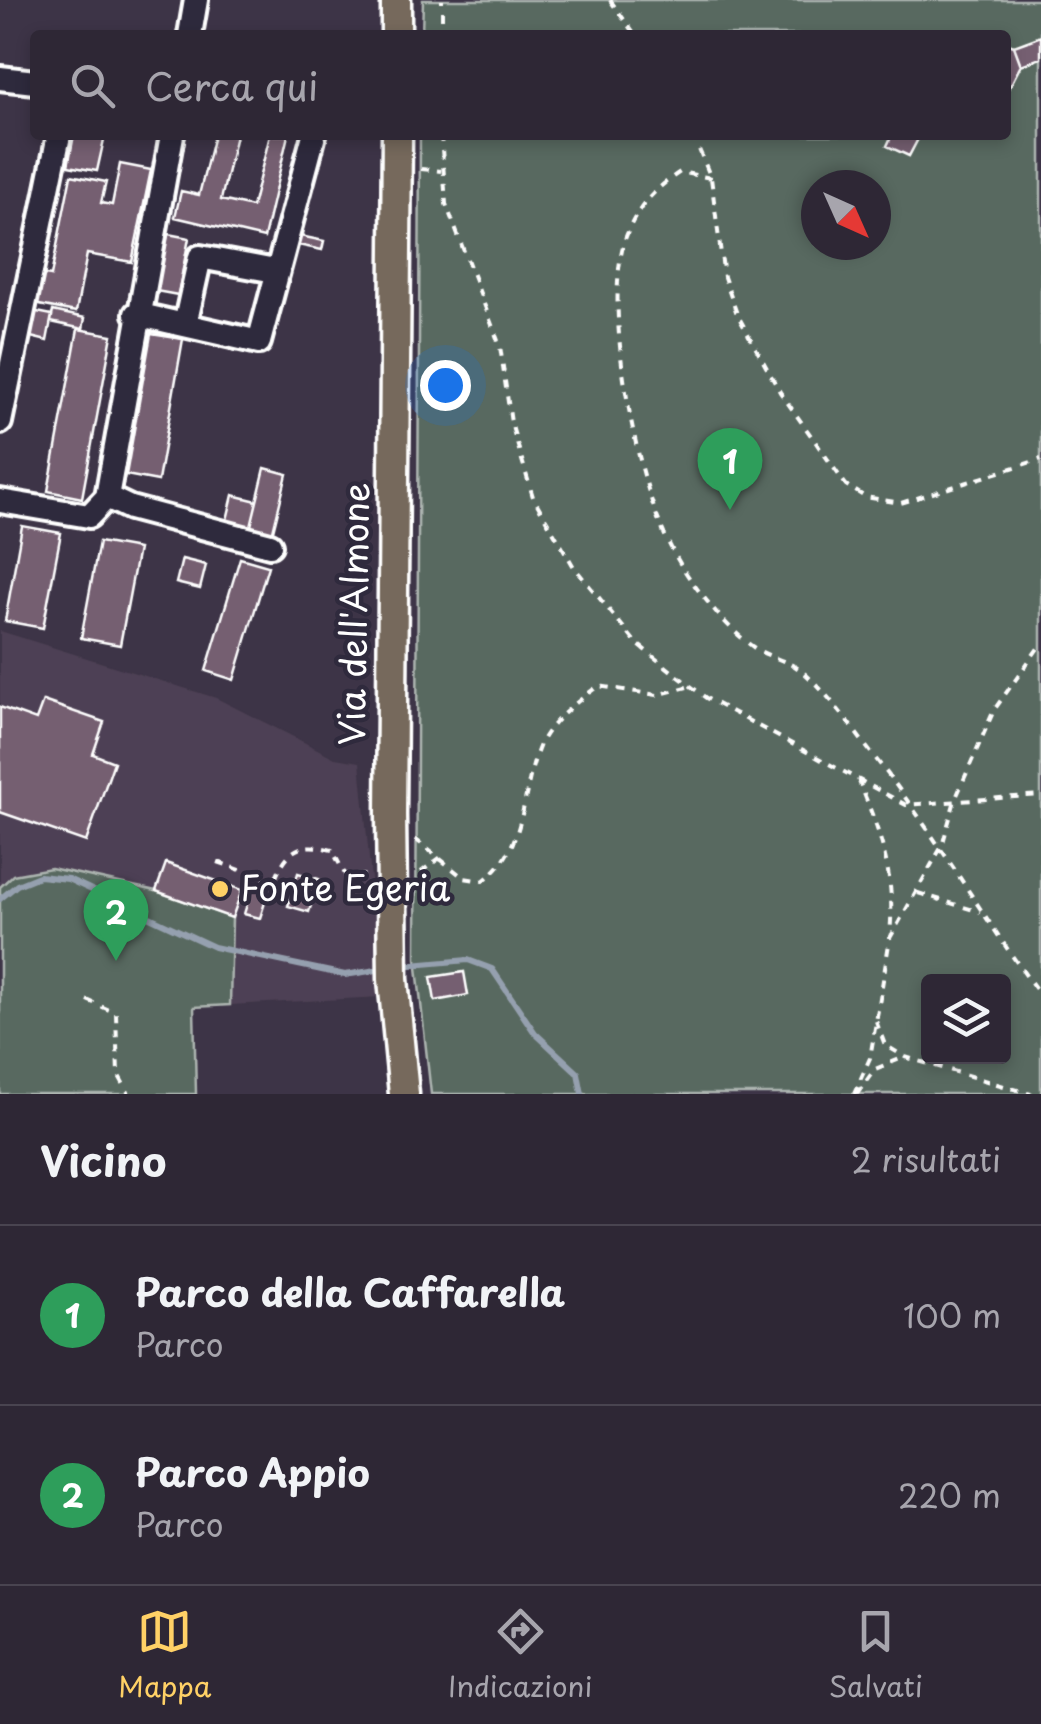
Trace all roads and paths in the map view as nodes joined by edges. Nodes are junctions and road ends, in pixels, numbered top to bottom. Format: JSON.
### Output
{"nodes":[{"id":1,"x":196,"y":0,"type":"edge"},
{"id":2,"x":396,"y":0,"type":"edge"},
{"id":3,"x":442,"y":0,"type":"edge"},
{"id":4,"x":610,"y":0,"type":"edge"},
{"id":5,"x":191,"y":30,"type":"edge"},
{"id":6,"x":396,"y":30,"type":"edge"},
{"id":7,"x":442,"y":30,"type":"edge"},
{"id":8,"x":631,"y":30,"type":"edge"},
{"id":9,"x":0,"y":78,"type":"edge"},
{"id":10,"x":30,"y":81,"type":"edge"},
{"id":11,"x":58,"y":140,"type":"edge"},
{"id":12,"x":171,"y":140,"type":"edge"},
{"id":13,"x":313,"y":140,"type":"edge"},
{"id":14,"x":397,"y":140,"type":"edge"},
{"id":15,"x":442,"y":140,"type":"edge"},
{"id":16,"x":694,"y":140,"type":"edge"},
{"id":17,"x":711,"y":178,"type":"junction"},
{"id":18,"x":275,"y":271,"type":"junction"},
{"id":19,"x":136,"y":314,"type":"junction"},
{"id":20,"x":186,"y":325,"type":"junction"},
{"id":21,"x":0,"y":422,"type":"edge"},
{"id":22,"x":1041,"y":459,"type":"edge"},
{"id":23,"x":107,"y":497,"type":"junction"},
{"id":24,"x":0,"y":501,"type":"edge"},
{"id":25,"x":270,"y":545,"type":"dead end"},
{"id":26,"x":1041,"y":644,"type":"edge"},
{"id":27,"x":687,"y":687,"type":"junction"},
{"id":28,"x":857,"y":778,"type":"junction"},
{"id":29,"x":1041,"y":795,"type":"edge"},
{"id":30,"x":955,"y":800,"type":"junction"},
{"id":31,"x":906,"y":805,"type":"junction"},
{"id":32,"x":391,"y":840,"type":"junction"},
{"id":33,"x":942,"y":846,"type":"junction"},
{"id":34,"x":442,"y":857,"type":"junction"},
{"id":35,"x":218,"y":862,"type":"dead end"},
{"id":36,"x":420,"y":872,"type":"dead end"},
{"id":37,"x":368,"y":875,"type":"dead end"},
{"id":38,"x":917,"y":892,"type":"junction"},
{"id":39,"x":980,"y":912,"type":"junction"},
{"id":40,"x":890,"y":938,"type":"junction"},
{"id":41,"x":1041,"y":996,"type":"edge"},
{"id":42,"x":87,"y":1000,"type":"dead end"},
{"id":43,"x":876,"y":1021,"type":"junction"},
{"id":44,"x":906,"y":1057,"type":"junction"},
{"id":45,"x":129,"y":1094,"type":"edge"},
{"id":46,"x":404,"y":1094,"type":"edge"},
{"id":47,"x":855,"y":1094,"type":"edge"},
{"id":48,"x":1031,"y":1094,"type":"edge"}],
"edges":[{"from":1,"to":5,"type":"lane"},
{"from":2,"to":6,"type":"main road"},
{"from":3,"to":7,"type":"path"},
{"from":4,"to":8,"type":"path"},
{"from":9,"to":10,"type":"lane"},
{"from":11,"to":21,"type":"lane"},
{"from":12,"to":19,"type":"lane"},
{"from":13,"to":18,"type":"lane"},
{"from":14,"to":32,"type":"main road","name":"Via dell'Almone"},
{"from":15,"to":27,"type":"path"},
{"from":16,"to":17,"type":"path"},
{"from":17,"to":22,"type":"path"},
{"from":17,"to":31,"type":"path"},
{"from":18,"to":20,"type":"lane"},
{"from":18,"to":20,"type":"lane"},
{"from":19,"to":20,"type":"lane"},
{"from":19,"to":23,"type":"lane"},
{"from":23,"to":24,"type":"lane"},
{"from":23,"to":25,"type":"lane"},
{"from":26,"to":30,"type":"path"},
{"from":27,"to":28,"type":"path"},
{"from":27,"to":34,"type":"path"},
{"from":28,"to":31,"type":"path"},
{"from":28,"to":40,"type":"path"},
{"from":29,"to":30,"type":"path"},
{"from":30,"to":31,"type":"path"},
{"from":30,"to":33,"type":"path"},
{"from":31,"to":33,"type":"path"},
{"from":32,"to":34,"type":"path"},
{"from":32,"to":46,"type":"main road","name":"Via dell'Almone"},
{"from":33,"to":38,"type":"path"},
{"from":33,"to":39,"type":"path"},
{"from":34,"to":36,"type":"path"},
{"from":35,"to":37,"type":"path"},
{"from":38,"to":39,"type":"path"},
{"from":38,"to":40,"type":"path"},
{"from":39,"to":41,"type":"path"},
{"from":40,"to":43,"type":"path"},
{"from":42,"to":45,"type":"path"},
{"from":43,"to":44,"type":"path"},
{"from":43,"to":47,"type":"path"},
{"from":44,"to":47,"type":"path"},
{"from":44,"to":48,"type":"path"}]}
